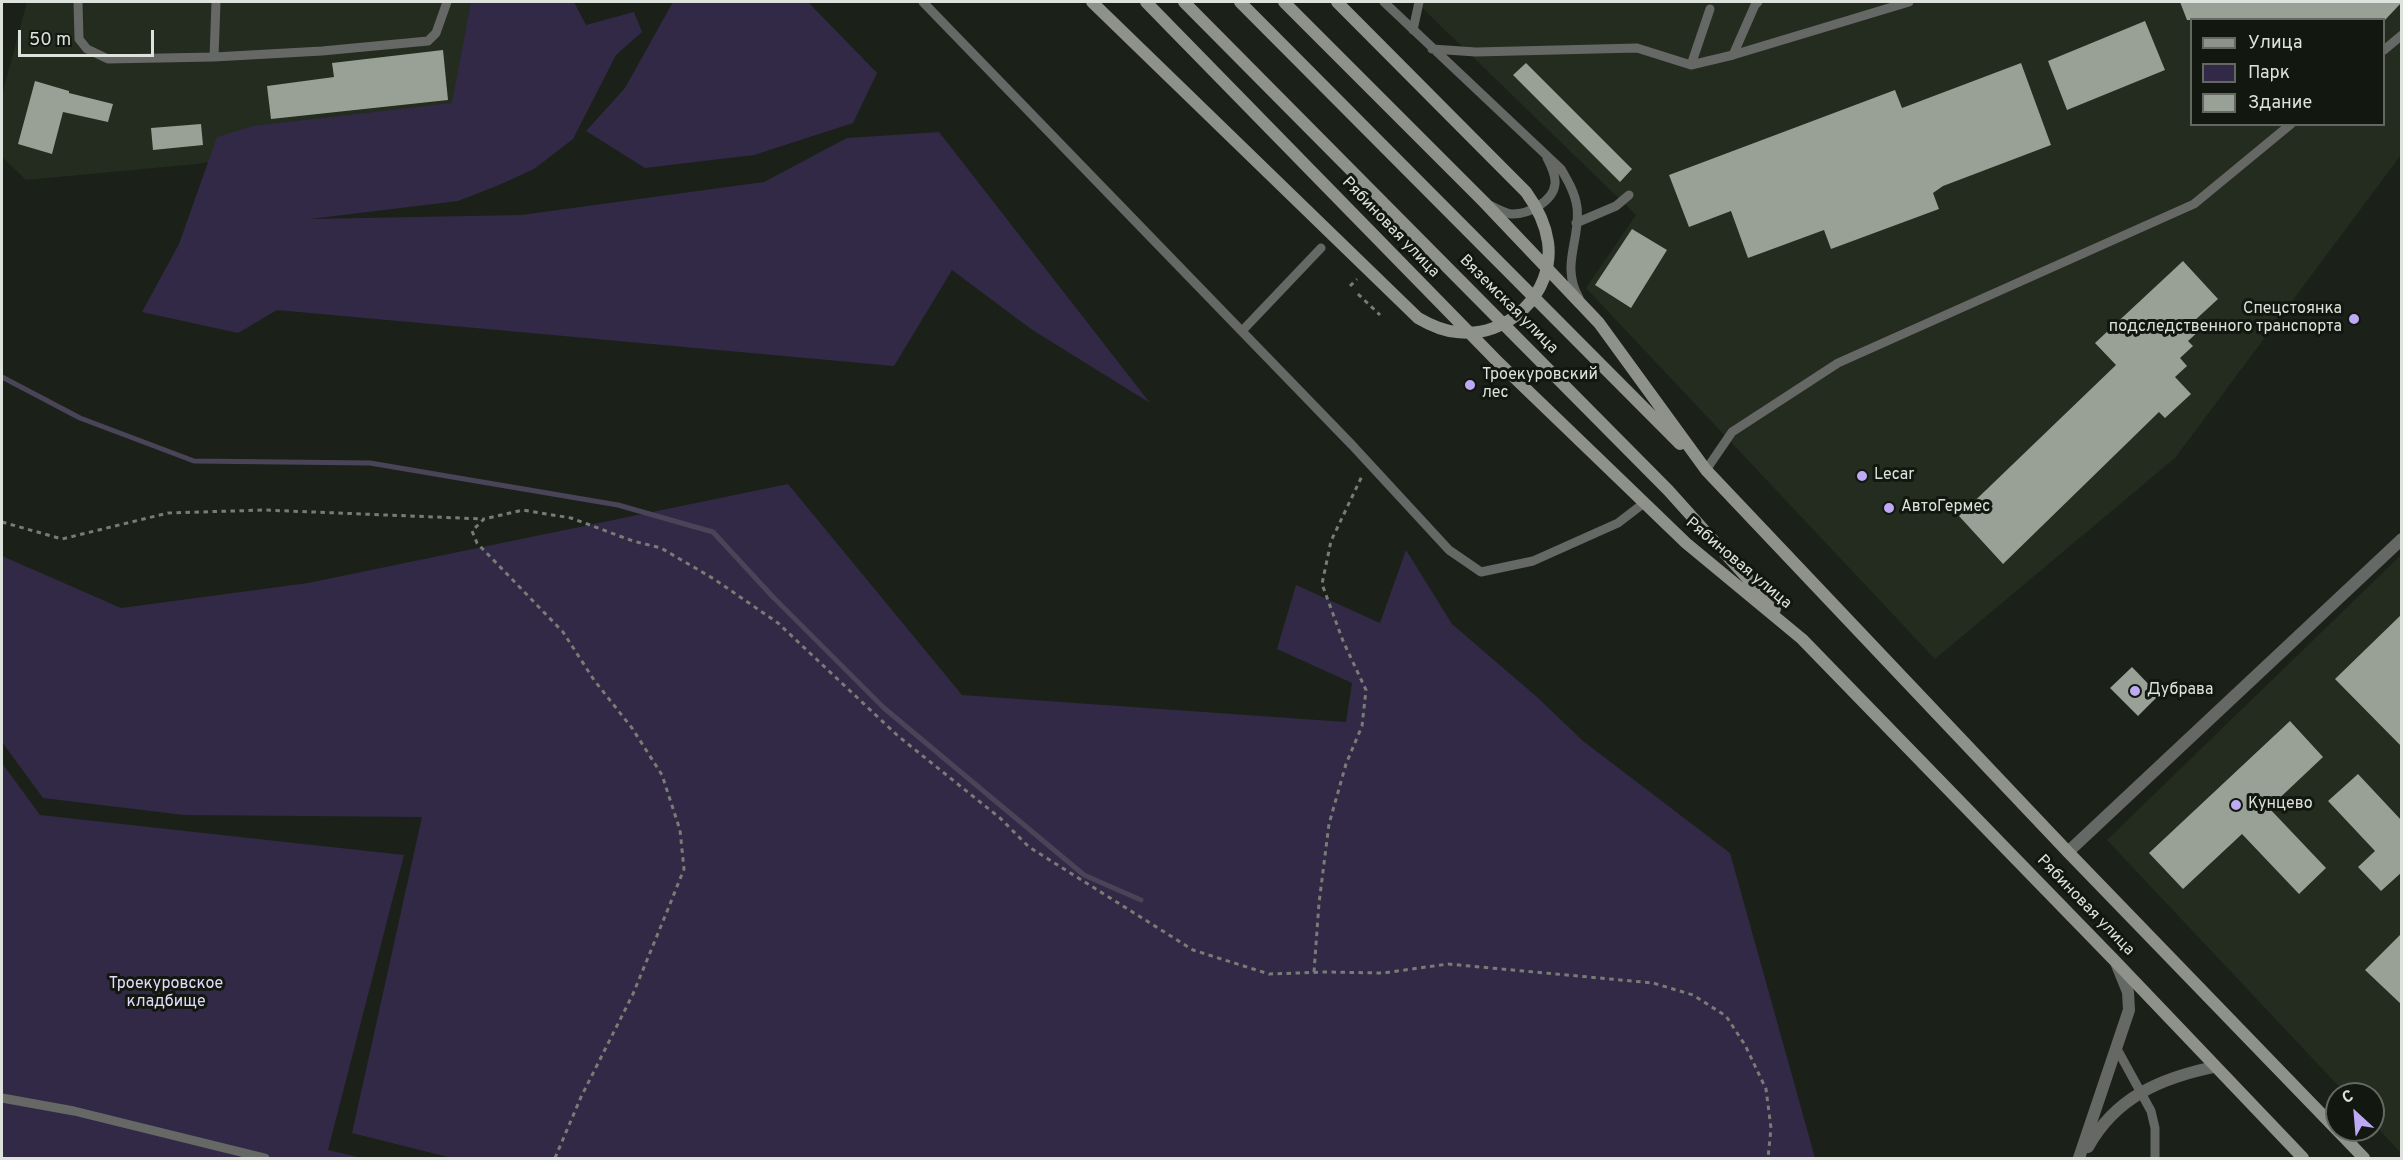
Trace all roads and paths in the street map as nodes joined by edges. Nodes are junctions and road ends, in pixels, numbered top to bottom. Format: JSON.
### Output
{"nodes":[{"id":1,"x":78,"y":2,"type":"edge"},
{"id":2,"x":216,"y":2,"type":"edge"},
{"id":3,"x":447,"y":2,"type":"edge"},
{"id":4,"x":923,"y":2,"type":"edge"},
{"id":5,"x":1092,"y":2,"type":"edge"},
{"id":6,"x":1146,"y":2,"type":"edge"},
{"id":7,"x":1184,"y":2,"type":"edge"},
{"id":8,"x":1240,"y":2,"type":"edge"},
{"id":9,"x":1284,"y":2,"type":"edge"},
{"id":10,"x":1337,"y":2,"type":"edge"},
{"id":11,"x":1384,"y":2,"type":"edge"},
{"id":12,"x":1419,"y":2,"type":"edge"},
{"id":13,"x":1758,"y":2,"type":"edge"},
{"id":14,"x":1909,"y":2,"type":"edge"},
{"id":15,"x":1710,"y":9,"type":"dead end"},
{"id":16,"x":1413,"y":30,"type":"junction"},
{"id":17,"x":2402,"y":35,"type":"edge"},
{"id":18,"x":1432,"y":49,"type":"junction"},
{"id":19,"x":2385,"y":49,"type":"edge"},
{"id":20,"x":1733,"y":55,"type":"junction"},
{"id":21,"x":214,"y":57,"type":"junction"},
{"id":22,"x":1691,"y":65,"type":"junction"},
{"id":23,"x":2290,"y":126,"type":"edge"},
{"id":24,"x":1545,"y":153,"type":"junction"},
{"id":25,"x":1629,"y":195,"type":"dead end"},
{"id":26,"x":1484,"y":202,"type":"junction"},
{"id":27,"x":1576,"y":223,"type":"junction"},
{"id":28,"x":1321,"y":248,"type":"dead end"},
{"id":29,"x":1358,"y":277,"type":"dead end"},
{"id":30,"x":1350,"y":286,"type":"dead end"},
{"id":31,"x":1358,"y":294,"type":"dead end"},
{"id":32,"x":1380,"y":315,"type":"dead end"},
{"id":33,"x":1599,"y":323,"type":"junction"},
{"id":34,"x":1242,"y":331,"type":"junction"},
{"id":35,"x":1369,"y":463,"type":"junction"},
{"id":36,"x":1706,"y":470,"type":"junction"},
{"id":37,"x":1644,"y":503,"type":"junction"},
{"id":38,"x":484,"y":519,"type":"junction"},
{"id":39,"x":2,"y":522,"type":"edge"},
{"id":40,"x":2402,"y":539,"type":"edge"},
{"id":41,"x":1802,"y":639,"type":"junction"},
{"id":42,"x":2068,"y":852,"type":"junction"},
{"id":43,"x":2115,"y":961,"type":"junction"},
{"id":44,"x":1314,"y":972,"type":"junction"},
{"id":45,"x":2116,"y":1048,"type":"junction"},
{"id":46,"x":2214,"y":1067,"type":"junction"},
{"id":47,"x":2141,"y":1091,"type":"junction"},
{"id":48,"x":2,"y":1098,"type":"edge"},
{"id":49,"x":230,"y":1154,"type":"edge"},
{"id":50,"x":265,"y":1158,"type":"edge"},
{"id":51,"x":555,"y":1158,"type":"edge"},
{"id":52,"x":1768,"y":1158,"type":"edge"},
{"id":53,"x":2080,"y":1158,"type":"edge"},
{"id":54,"x":2155,"y":1158,"type":"edge"},
{"id":55,"x":2303,"y":1158,"type":"edge"},
{"id":56,"x":2364,"y":1158,"type":"edge"}],
"edges":[{"from":1,"to":21,"type":"lane"},
{"from":2,"to":21,"type":"lane"},
{"from":3,"to":21,"type":"lane"},
{"from":4,"to":34,"type":"lane"},
{"from":5,"to":10,"type":"main road"},
{"from":6,"to":37,"type":"main road","name":"Рябиновая улица"},
{"from":7,"to":41,"type":"main road","name":"Вяземская улица"},
{"from":8,"to":36,"type":"main road","name":"Вяземская улица"},
{"from":9,"to":26,"type":"main road","name":"Рябиновая улица"},
{"from":11,"to":16,"type":"lane"},
{"from":12,"to":16,"type":"lane"},
{"from":13,"to":20,"type":"lane"},
{"from":14,"to":20,"type":"lane"},
{"from":15,"to":22,"type":"lane"},
{"from":16,"to":18,"type":"lane"},
{"from":17,"to":19,"type":"lane"},
{"from":18,"to":22,"type":"lane"},
{"from":18,"to":24,"type":"lane"},
{"from":20,"to":22,"type":"lane"},
{"from":23,"to":36,"type":"lane"},
{"from":24,"to":26,"type":"lane"},
{"from":24,"to":27,"type":"lane"},
{"from":25,"to":27,"type":"lane"},
{"from":26,"to":33,"type":"main road","name":"Рябиновая улица"},
{"from":27,"to":33,"type":"lane"},
{"from":28,"to":34,"type":"lane"},
{"from":29,"to":30,"type":"path"},
{"from":31,"to":32,"type":"path"},
{"from":33,"to":36,"type":"main road","name":"Рябиновая улица"},
{"from":34,"to":35,"type":"lane"},
{"from":35,"to":37,"type":"lane"},
{"from":35,"to":44,"type":"path"},
{"from":36,"to":42,"type":"main road","name":"Рябиновая улица"},
{"from":37,"to":41,"type":"main road","name":"Рябиновая улица"},
{"from":38,"to":39,"type":"path"},
{"from":38,"to":44,"type":"path"},
{"from":38,"to":51,"type":"path"},
{"from":40,"to":42,"type":"street"},
{"from":41,"to":43,"type":"main road","name":"Рябиновая улица"},
{"from":42,"to":56,"type":"main road","name":"Рябиновая улица"},
{"from":43,"to":45,"type":"street"},
{"from":43,"to":46,"type":"main road","name":"Рябиновая улица"},
{"from":44,"to":52,"type":"path"},
{"from":45,"to":47,"type":"lane"},
{"from":45,"to":53,"type":"street"},
{"from":46,"to":47,"type":"street"},
{"from":46,"to":55,"type":"main road","name":"Рябиновая улица"},
{"from":47,"to":53,"type":"street"},
{"from":47,"to":54,"type":"lane"},
{"from":48,"to":49,"type":"lane"},
{"from":49,"to":50,"type":"lane"}]}
